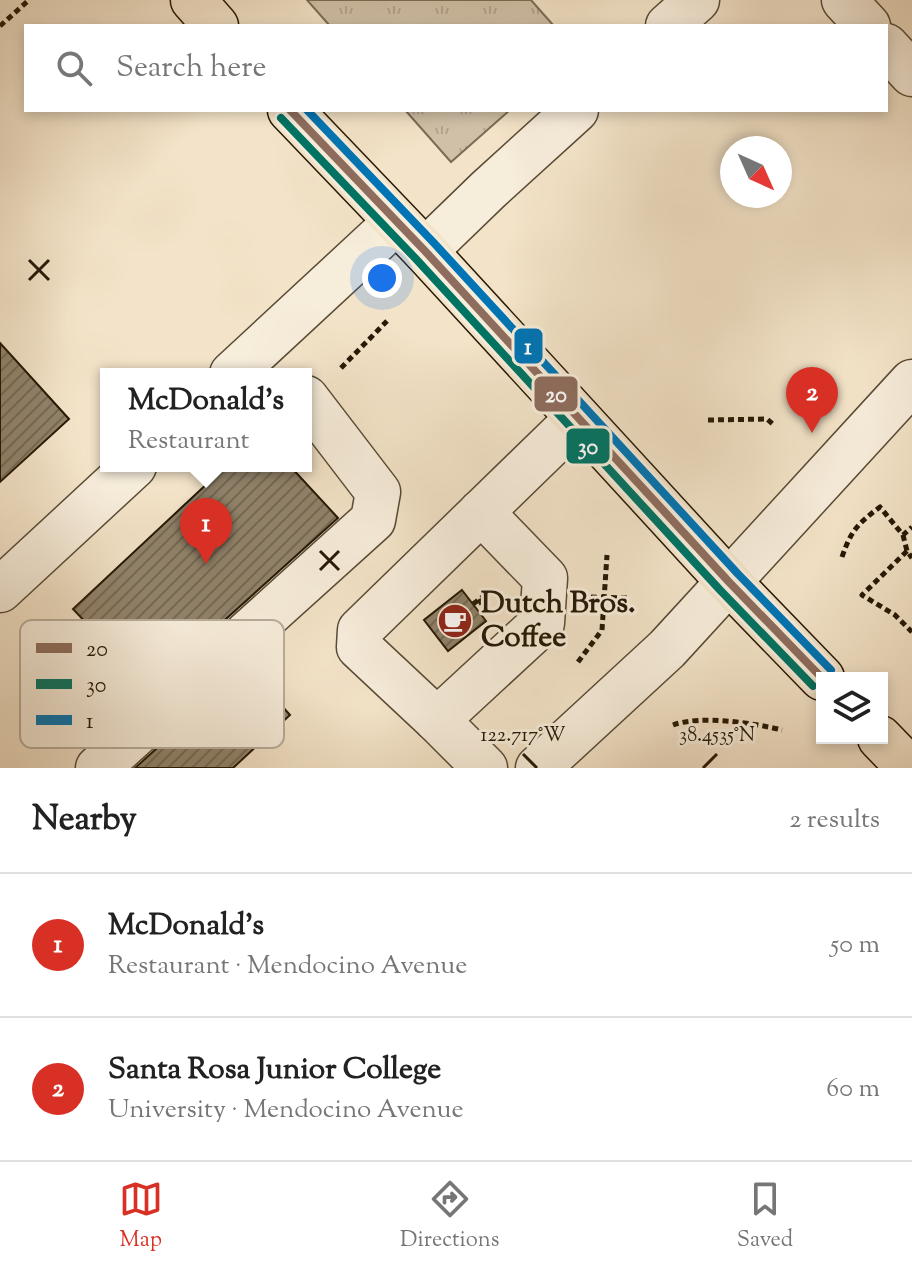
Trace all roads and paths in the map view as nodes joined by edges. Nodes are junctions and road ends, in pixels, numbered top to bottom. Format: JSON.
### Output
{"nodes":[{"id":1,"x":29,"y":0,"type":"edge"},
{"id":2,"x":193,"y":0,"type":"edge"},
{"id":3,"x":697,"y":0,"type":"edge"},
{"id":4,"x":844,"y":0,"type":"edge"},
{"id":5,"x":214,"y":24,"type":"edge"},
{"id":6,"x":670,"y":24,"type":"edge"},
{"id":7,"x":866,"y":24,"type":"edge"},
{"id":8,"x":0,"y":26,"type":"edge"},
{"id":9,"x":888,"y":48,"type":"edge"},
{"id":10,"x":912,"y":74,"type":"edge"},
{"id":11,"x":292,"y":112,"type":"edge"},
{"id":12,"x":574,"y":112,"type":"edge"},
{"id":13,"x":411,"y":236,"type":"junction"},
{"id":14,"x":387,"y":321,"type":"dead end"},
{"id":15,"x":281,"y":356,"type":"edge"},
{"id":16,"x":248,"y":368,"type":"edge"},
{"id":17,"x":341,"y":368,"type":"dead end"},
{"id":18,"x":912,"y":382,"type":"edge"},
{"id":19,"x":312,"y":406,"type":"edge"},
{"id":20,"x":578,"y":418,"type":"junction"},
{"id":21,"x":708,"y":420,"type":"dead end"},
{"id":22,"x":775,"y":426,"type":"dead end"},
{"id":23,"x":912,"y":427,"type":"edge"},
{"id":24,"x":128,"y":472,"type":"edge"},
{"id":25,"x":481,"y":512,"type":"junction"},
{"id":26,"x":912,"y":527,"type":"edge"},
{"id":27,"x":903,"y":535,"type":"junction"},
{"id":28,"x":907,"y":551,"type":"junction"},
{"id":29,"x":607,"y":555,"type":"dead end"},
{"id":30,"x":842,"y":557,"type":"dead end"},
{"id":31,"x":912,"y":558,"type":"edge"},
{"id":32,"x":729,"y":582,"type":"junction"},
{"id":33,"x":496,"y":587,"type":"dead end"},
{"id":34,"x":0,"y":590,"type":"edge"},
{"id":35,"x":581,"y":597,"type":"dead end"},
{"id":36,"x":604,"y":597,"type":"junction"},
{"id":37,"x":630,"y":598,"type":"dead end"},
{"id":38,"x":473,"y":604,"type":"dead end"},
{"id":39,"x":262,"y":620,"type":"edge"},
{"id":40,"x":912,"y":632,"type":"edge"},
{"id":41,"x":576,"y":664,"type":"dead end"},
{"id":42,"x":816,"y":672,"type":"edge"},
{"id":43,"x":437,"y":720,"type":"junction"},
{"id":44,"x":673,"y":725,"type":"dead end"},
{"id":45,"x":782,"y":730,"type":"dead end"},
{"id":46,"x":886,"y":744,"type":"edge"},
{"id":47,"x":120,"y":748,"type":"edge"},
{"id":48,"x":98,"y":768,"type":"edge"},
{"id":49,"x":485,"y":768,"type":"edge"},
{"id":50,"x":538,"y":768,"type":"edge"},
{"id":51,"x":909,"y":768,"type":"edge"}],
"edges":[{"from":1,"to":8,"type":"path"},
{"from":2,"to":5,"type":"main road"},
{"from":3,"to":6,"type":"street"},
{"from":4,"to":7,"type":"street"},
{"from":9,"to":10,"type":"street"},
{"from":11,"to":13,"type":"main road"},
{"from":12,"to":13,"type":"street"},
{"from":13,"to":15,"type":"street"},
{"from":13,"to":20,"type":"main road"},
{"from":14,"to":17,"type":"path"},
{"from":15,"to":16,"type":"street"},
{"from":18,"to":32,"type":"street"},
{"from":19,"to":39,"type":"street"},
{"from":20,"to":25,"type":"street"},
{"from":20,"to":32,"type":"main road"},
{"from":21,"to":22,"type":"path"},
{"from":23,"to":32,"type":"street"},
{"from":24,"to":34,"type":"street"},
{"from":25,"to":43,"type":"street"},
{"from":25,"to":43,"type":"street"},
{"from":26,"to":27,"type":"path"},
{"from":27,"to":28,"type":"path"},
{"from":27,"to":30,"type":"path"},
{"from":28,"to":31,"type":"path"},
{"from":28,"to":40,"type":"path"},
{"from":29,"to":36,"type":"path"},
{"from":32,"to":42,"type":"main road"},
{"from":32,"to":50,"type":"street"},
{"from":33,"to":38,"type":"path"},
{"from":35,"to":36,"type":"path"},
{"from":36,"to":37,"type":"path"},
{"from":36,"to":41,"type":"path"},
{"from":43,"to":49,"type":"street"},
{"from":44,"to":45,"type":"path"},
{"from":46,"to":51,"type":"main road"},
{"from":47,"to":48,"type":"street"}]}
